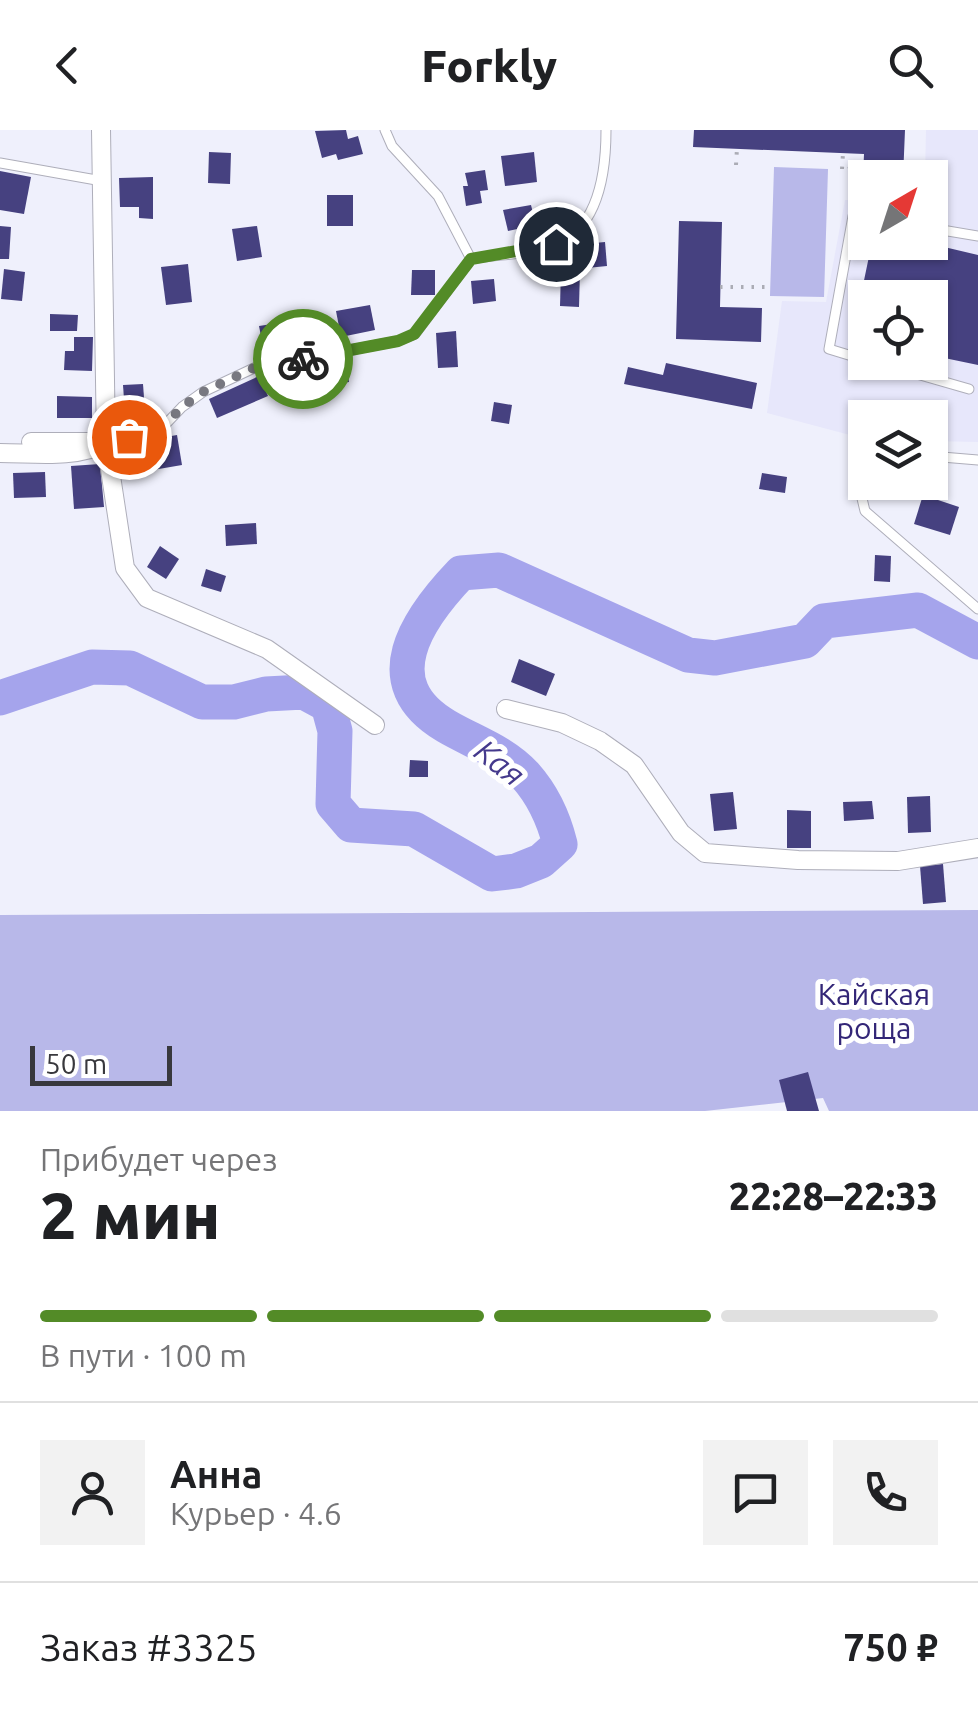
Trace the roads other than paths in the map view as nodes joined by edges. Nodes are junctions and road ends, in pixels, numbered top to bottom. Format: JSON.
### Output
{"nodes":[{"id":1,"x":101,"y":130,"type":"edge"},
{"id":2,"x":386,"y":130,"type":"edge"},
{"id":3,"x":606,"y":130,"type":"edge"},
{"id":4,"x":0,"y":164,"type":"edge"},
{"id":5,"x":102,"y":181,"type":"junction"},
{"id":6,"x":948,"y":231,"type":"edge"},
{"id":7,"x":978,"y":236,"type":"edge"},
{"id":8,"x":848,"y":239,"type":"edge"},
{"id":9,"x":471,"y":259,"type":"junction"},
{"id":10,"x":848,"y":355,"type":"edge"},
{"id":11,"x":938,"y":380,"type":"edge"},
{"id":12,"x":969,"y":389,"type":"dead end"},
{"id":13,"x":106,"y":443,"type":"junction"},
{"id":14,"x":0,"y":444,"type":"edge"},
{"id":15,"x":0,"y":453,"type":"edge"},
{"id":16,"x":948,"y":458,"type":"edge"},
{"id":17,"x":978,"y":460,"type":"edge"},
{"id":18,"x":863,"y":500,"type":"edge"},
{"id":19,"x":978,"y":609,"type":"edge"},
{"id":20,"x":506,"y":709,"type":"dead end"},
{"id":21,"x":375,"y":725,"type":"dead end"},
{"id":22,"x":978,"y":848,"type":"edge"}],
"edges":[{"from":1,"to":5,"type":"street"},
{"from":2,"to":9,"type":"lane"},
{"from":3,"to":9,"type":"lane"},
{"from":4,"to":5,"type":"lane"},
{"from":5,"to":13,"type":"street"},
{"from":6,"to":7,"type":"lane"},
{"from":8,"to":10,"type":"lane"},
{"from":9,"to":13,"type":"lane"},
{"from":11,"to":12,"type":"lane"},
{"from":13,"to":14,"type":"street"},
{"from":13,"to":15,"type":"street"},
{"from":13,"to":21,"type":"street"},
{"from":16,"to":17,"type":"lane"},
{"from":18,"to":19,"type":"lane"},
{"from":20,"to":22,"type":"street"}]}
